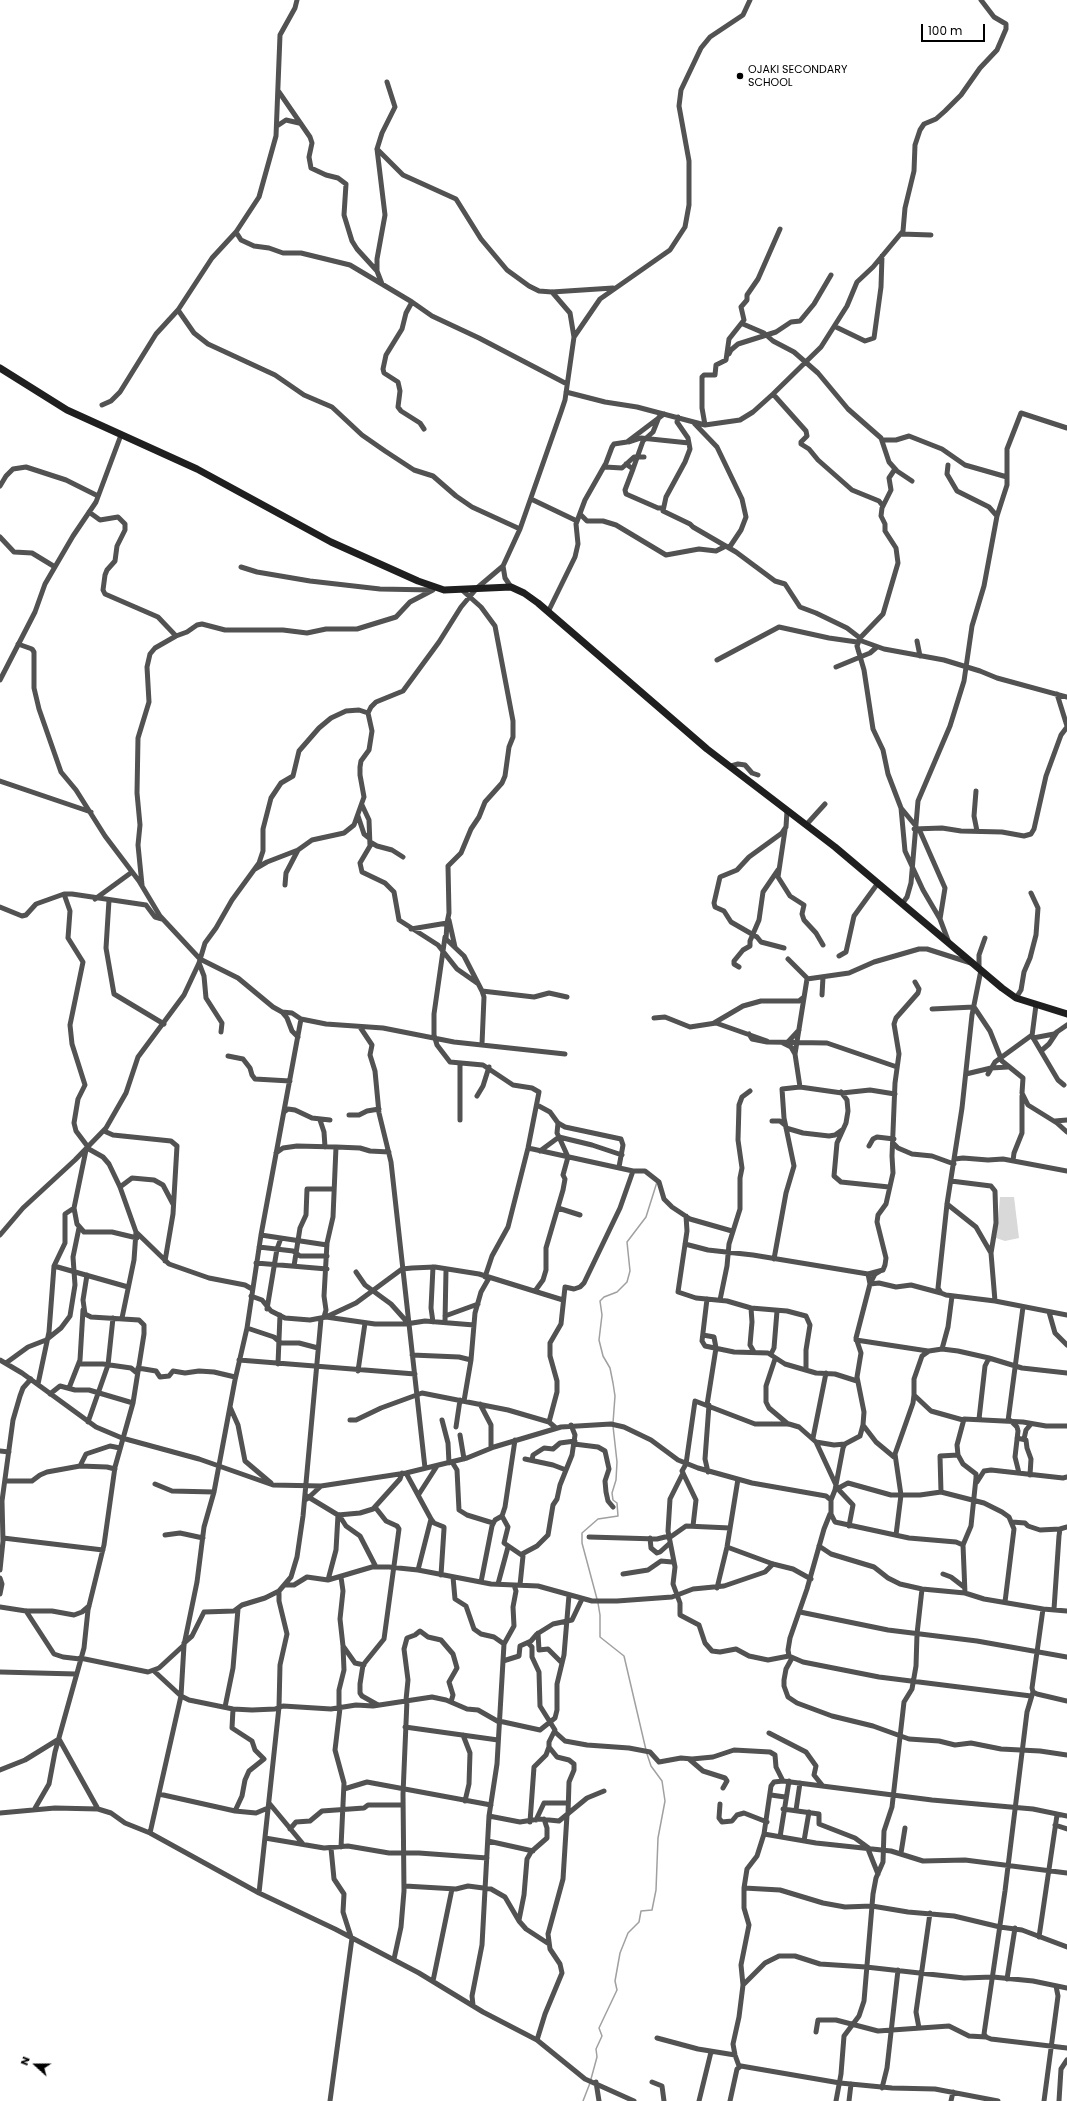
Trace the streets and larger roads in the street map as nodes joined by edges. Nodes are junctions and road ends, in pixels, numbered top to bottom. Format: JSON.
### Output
{"nodes":[{"id":1,"x":297,"y":0,"type":"edge"},
{"id":2,"x":750,"y":0,"type":"edge"},
{"id":3,"x":981,"y":0,"type":"edge"},
{"id":4,"x":387,"y":82,"type":"dead end"},
{"id":5,"x":279,"y":92,"type":"junction"},
{"id":6,"x":292,"y":111,"type":"junction"},
{"id":7,"x":282,"y":122,"type":"junction"},
{"id":8,"x":299,"y":123,"type":"junction"},
{"id":9,"x":277,"y":126,"type":"junction"},
{"id":10,"x":377,"y":148,"type":"junction"},
{"id":11,"x":780,"y":229,"type":"dead end"},
{"id":12,"x":236,"y":232,"type":"junction"},
{"id":13,"x":901,"y":234,"type":"junction"},
{"id":14,"x":931,"y":234,"type":"dead end"},
{"id":15,"x":882,"y":256,"type":"junction"},
{"id":16,"x":376,"y":271,"type":"junction"},
{"id":17,"x":831,"y":275,"type":"dead end"},
{"id":18,"x":382,"y":285,"type":"junction"},
{"id":19,"x":614,"y":288,"type":"junction"},
{"id":20,"x":552,"y":292,"type":"junction"},
{"id":21,"x":412,"y":302,"type":"junction"},
{"id":22,"x":178,"y":310,"type":"junction"},
{"id":23,"x":742,"y":324,"type":"junction"},
{"id":24,"x":836,"y":327,"type":"junction"},
{"id":25,"x":766,"y":334,"type":"junction"},
{"id":26,"x":574,"y":337,"type":"junction"},
{"id":27,"x":728,"y":356,"type":"junction"},
{"id":28,"x":804,"y":362,"type":"junction"},
{"id":29,"x":0,"y":368,"type":"edge"},
{"id":30,"x":567,"y":384,"type":"junction"},
{"id":31,"x":566,"y":392,"type":"junction"},
{"id":32,"x":773,"y":394,"type":"junction"},
{"id":33,"x":102,"y":405,"type":"dead end"},
{"id":34,"x":662,"y":415,"type":"junction"},
{"id":35,"x":678,"y":418,"type":"junction"},
{"id":36,"x":694,"y":423,"type":"junction"},
{"id":37,"x":705,"y":425,"type":"junction"},
{"id":38,"x":424,"y":428,"type":"dead end"},
{"id":39,"x":1067,"y":428,"type":"edge"},
{"id":40,"x":121,"y":436,"type":"junction"},
{"id":41,"x":644,"y":439,"type":"junction"},
{"id":42,"x":883,"y":440,"type":"junction"},
{"id":43,"x":628,"y":442,"type":"junction"},
{"id":44,"x":689,"y":443,"type":"junction"},
{"id":45,"x":638,"y":457,"type":"junction"},
{"id":46,"x":644,"y":457,"type":"dead end"},
{"id":47,"x":626,"y":464,"type":"junction"},
{"id":48,"x":948,"y":465,"type":"dead end"},
{"id":49,"x":605,"y":467,"type":"junction"},
{"id":50,"x":633,"y":468,"type":"junction"},
{"id":51,"x":895,"y":469,"type":"junction"},
{"id":52,"x":1007,"y":477,"type":"junction"},
{"id":53,"x":912,"y":481,"type":"dead end"},
{"id":54,"x":0,"y":486,"type":"edge"},
{"id":55,"x":98,"y":496,"type":"junction"},
{"id":56,"x":531,"y":499,"type":"junction"},
{"id":57,"x":883,"y":506,"type":"junction"},
{"id":58,"x":662,"y":508,"type":"junction"},
{"id":59,"x":89,"y":512,"type":"junction"},
{"id":60,"x":580,"y":514,"type":"junction"},
{"id":61,"x":997,"y":516,"type":"junction"},
{"id":62,"x":577,"y":521,"type":"junction"},
{"id":63,"x":520,"y":529,"type":"junction"},
{"id":64,"x":0,"y":537,"type":"edge"},
{"id":65,"x":728,"y":547,"type":"junction"},
{"id":66,"x":503,"y":566,"type":"junction"},
{"id":67,"x":55,"y":567,"type":"junction"},
{"id":68,"x":241,"y":567,"type":"dead end"},
{"id":69,"x":511,"y":587,"type":"junction"},
{"id":70,"x":477,"y":588,"type":"junction"},
{"id":71,"x":436,"y":590,"type":"junction"},
{"id":72,"x":462,"y":590,"type":"junction"},
{"id":73,"x":470,"y":596,"type":"junction"},
{"id":74,"x":548,"y":612,"type":"junction"},
{"id":75,"x":176,"y":636,"type":"junction"},
{"id":76,"x":859,"y":640,"type":"junction"},
{"id":77,"x":917,"y":641,"type":"dead end"},
{"id":78,"x":18,"y":644,"type":"junction"},
{"id":79,"x":877,"y":647,"type":"junction"},
{"id":80,"x":860,"y":656,"type":"junction"},
{"id":81,"x":920,"y":656,"type":"junction"},
{"id":82,"x":717,"y":660,"type":"dead end"},
{"id":83,"x":836,"y":667,"type":"dead end"},
{"id":84,"x":967,"y":668,"type":"junction"},
{"id":85,"x":0,"y":680,"type":"edge"},
{"id":86,"x":1057,"y":694,"type":"junction"},
{"id":87,"x":1067,"y":697,"type":"edge"},
{"id":88,"x":368,"y":713,"type":"junction"},
{"id":89,"x":1067,"y":726,"type":"edge"},
{"id":90,"x":731,"y":766,"type":"junction"},
{"id":91,"x":758,"y":775,"type":"dead end"},
{"id":92,"x":0,"y":781,"type":"edge"},
{"id":93,"x":976,"y":791,"type":"dead end"},
{"id":94,"x":362,"y":804,"type":"junction"},
{"id":95,"x":825,"y":804,"type":"dead end"},
{"id":96,"x":901,"y":808,"type":"junction"},
{"id":97,"x":787,"y":811,"type":"junction"},
{"id":98,"x":91,"y":812,"type":"junction"},
{"id":99,"x":358,"y":815,"type":"junction"},
{"id":100,"x":806,"y":825,"type":"junction"},
{"id":101,"x":916,"y":828,"type":"junction"},
{"id":102,"x":784,"y":830,"type":"junction"},
{"id":103,"x":977,"y":831,"type":"junction"},
{"id":104,"x":370,"y":840,"type":"junction"},
{"id":105,"x":298,"y":850,"type":"junction"},
{"id":106,"x":403,"y":857,"type":"dead end"},
{"id":107,"x":912,"y":865,"type":"junction"},
{"id":108,"x":255,"y":869,"type":"junction"},
{"id":109,"x":779,"y":869,"type":"junction"},
{"id":110,"x":132,"y":872,"type":"junction"},
{"id":111,"x":878,"y":883,"type":"junction"},
{"id":112,"x":142,"y":885,"type":"junction"},
{"id":113,"x":285,"y":885,"type":"dead end"},
{"id":114,"x":64,"y":894,"type":"junction"},
{"id":115,"x":1031,"y":894,"type":"dead end"},
{"id":116,"x":95,"y":898,"type":"junction"},
{"id":117,"x":109,"y":900,"type":"junction"},
{"id":118,"x":902,"y":904,"type":"junction"},
{"id":119,"x":0,"y":907,"type":"edge"},
{"id":120,"x":162,"y":919,"type":"junction"},
{"id":121,"x":940,"y":919,"type":"junction"},
{"id":122,"x":448,"y":920,"type":"junction"},
{"id":123,"x":410,"y":929,"type":"junction"},
{"id":124,"x":753,"y":934,"type":"junction"},
{"id":125,"x":445,"y":937,"type":"junction"},
{"id":126,"x":985,"y":938,"type":"dead end"},
{"id":127,"x":950,"y":944,"type":"junction"},
{"id":128,"x":823,"y":945,"type":"dead end"},
{"id":129,"x":455,"y":947,"type":"junction"},
{"id":130,"x":784,"y":948,"type":"dead end"},
{"id":131,"x":442,"y":952,"type":"junction"},
{"id":132,"x":839,"y":956,"type":"dead end"},
{"id":133,"x":788,"y":959,"type":"dead end"},
{"id":134,"x":200,"y":961,"type":"junction"},
{"id":135,"x":739,"y":967,"type":"dead end"},
{"id":136,"x":978,"y":967,"type":"junction"},
{"id":137,"x":823,"y":977,"type":"junction"},
{"id":138,"x":808,"y":979,"type":"junction"},
{"id":139,"x":915,"y":982,"type":"dead end"},
{"id":140,"x":477,"y":983,"type":"junction"},
{"id":141,"x":482,"y":991,"type":"junction"},
{"id":142,"x":822,"y":995,"type":"dead end"},
{"id":143,"x":567,"y":997,"type":"dead end"},
{"id":144,"x":804,"y":997,"type":"junction"},
{"id":145,"x":1016,"y":998,"type":"junction"},
{"id":146,"x":1036,"y":1005,"type":"junction"},
{"id":147,"x":974,"y":1007,"type":"junction"},
{"id":148,"x":932,"y":1009,"type":"dead end"},
{"id":149,"x":282,"y":1012,"type":"junction"},
{"id":150,"x":1067,"y":1014,"type":"edge"},
{"id":151,"x":654,"y":1018,"type":"dead end"},
{"id":152,"x":301,"y":1019,"type":"junction"},
{"id":153,"x":714,"y":1023,"type":"junction"},
{"id":154,"x":164,"y":1024,"type":"junction"},
{"id":155,"x":1067,"y":1025,"type":"edge"},
{"id":156,"x":360,"y":1028,"type":"junction"},
{"id":157,"x":799,"y":1030,"type":"junction"},
{"id":158,"x":221,"y":1032,"type":"dead end"},
{"id":159,"x":1057,"y":1032,"type":"junction"},
{"id":160,"x":1032,"y":1036,"type":"junction"},
{"id":161,"x":298,"y":1037,"type":"junction"},
{"id":162,"x":434,"y":1039,"type":"junction"},
{"id":163,"x":781,"y":1042,"type":"junction"},
{"id":164,"x":787,"y":1043,"type":"junction"},
{"id":165,"x":797,"y":1043,"type":"junction"},
{"id":166,"x":482,"y":1044,"type":"junction"},
{"id":167,"x":1041,"y":1051,"type":"junction"},
{"id":168,"x":565,"y":1054,"type":"dead end"},
{"id":169,"x":795,"y":1054,"type":"junction"},
{"id":170,"x":228,"y":1056,"type":"dead end"},
{"id":171,"x":1000,"y":1058,"type":"junction"},
{"id":172,"x":460,"y":1064,"type":"junction"},
{"id":173,"x":897,"y":1066,"type":"junction"},
{"id":174,"x":489,"y":1067,"type":"junction"},
{"id":175,"x":991,"y":1068,"type":"junction"},
{"id":176,"x":1008,"y":1068,"type":"junction"},
{"id":177,"x":966,"y":1074,"type":"junction"},
{"id":178,"x":988,"y":1074,"type":"dead end"},
{"id":179,"x":290,"y":1081,"type":"junction"},
{"id":180,"x":1064,"y":1085,"type":"dead end"},
{"id":181,"x":800,"y":1087,"type":"junction"},
{"id":182,"x":750,"y":1091,"type":"dead end"},
{"id":183,"x":848,"y":1091,"type":"junction"},
{"id":184,"x":841,"y":1092,"type":"junction"},
{"id":185,"x":1022,"y":1093,"type":"junction"},
{"id":186,"x":895,"y":1094,"type":"junction"},
{"id":187,"x":477,"y":1096,"type":"dead end"},
{"id":188,"x":847,"y":1100,"type":"junction"},
{"id":189,"x":1022,"y":1100,"type":"junction"},
{"id":190,"x":537,"y":1105,"type":"junction"},
{"id":191,"x":1028,"y":1105,"type":"junction"},
{"id":192,"x":379,"y":1108,"type":"junction"},
{"id":193,"x":284,"y":1112,"type":"junction"},
{"id":194,"x":349,"y":1115,"type":"dead end"},
{"id":195,"x":320,"y":1120,"type":"junction"},
{"id":196,"x":330,"y":1120,"type":"dead end"},
{"id":197,"x":460,"y":1120,"type":"dead end"},
{"id":198,"x":772,"y":1120,"type":"dead end"},
{"id":199,"x":1067,"y":1120,"type":"edge"},
{"id":200,"x":1054,"y":1121,"type":"junction"},
{"id":201,"x":558,"y":1123,"type":"junction"},
{"id":202,"x":786,"y":1127,"type":"junction"},
{"id":203,"x":842,"y":1130,"type":"junction"},
{"id":204,"x":104,"y":1132,"type":"junction"},
{"id":205,"x":1067,"y":1132,"type":"edge"},
{"id":206,"x":559,"y":1137,"type":"junction"},
{"id":207,"x":893,"y":1141,"type":"junction"},
{"id":208,"x":869,"y":1146,"type":"dead end"},
{"id":209,"x":325,"y":1147,"type":"junction"},
{"id":210,"x":336,"y":1147,"type":"junction"},
{"id":211,"x":87,"y":1148,"type":"junction"},
{"id":212,"x":528,"y":1148,"type":"junction"},
{"id":213,"x":540,"y":1151,"type":"junction"},
{"id":214,"x":903,"y":1151,"type":"junction"},
{"id":215,"x":389,"y":1152,"type":"junction"},
{"id":216,"x":276,"y":1153,"type":"junction"},
{"id":217,"x":622,"y":1155,"type":"junction"},
{"id":218,"x":892,"y":1156,"type":"junction"},
{"id":219,"x":568,"y":1157,"type":"junction"},
{"id":220,"x":1013,"y":1161,"type":"junction"},
{"id":221,"x":955,"y":1162,"type":"junction"},
{"id":222,"x":619,"y":1167,"type":"junction"},
{"id":223,"x":633,"y":1171,"type":"junction"},
{"id":224,"x":1067,"y":1172,"type":"edge"},
{"id":225,"x":951,"y":1181,"type":"junction"},
{"id":226,"x":120,"y":1187,"type":"junction"},
{"id":227,"x":889,"y":1187,"type":"junction"},
{"id":228,"x":333,"y":1189,"type":"junction"},
{"id":229,"x":947,"y":1204,"type":"junction"},
{"id":230,"x":174,"y":1205,"type":"junction"},
{"id":231,"x":74,"y":1208,"type":"junction"},
{"id":232,"x":558,"y":1208,"type":"junction"},
{"id":233,"x":580,"y":1215,"type":"dead end"},
{"id":234,"x":686,"y":1216,"type":"junction"},
{"id":235,"x":78,"y":1228,"type":"junction"},
{"id":236,"x":732,"y":1231,"type":"junction"},
{"id":237,"x":136,"y":1232,"type":"junction"},
{"id":238,"x":0,"y":1235,"type":"edge"},
{"id":239,"x":261,"y":1235,"type":"junction"},
{"id":240,"x":136,"y":1238,"type":"junction"},
{"id":241,"x":281,"y":1238,"type":"junction"},
{"id":242,"x":299,"y":1242,"type":"junction"},
{"id":243,"x":685,"y":1244,"type":"junction"},
{"id":244,"x":327,"y":1245,"type":"junction"},
{"id":245,"x":259,"y":1247,"type":"junction"},
{"id":246,"x":277,"y":1249,"type":"junction"},
{"id":247,"x":728,"y":1252,"type":"junction"},
{"id":248,"x":991,"y":1253,"type":"junction"},
{"id":249,"x":296,"y":1254,"type":"junction"},
{"id":250,"x":327,"y":1256,"type":"junction"},
{"id":251,"x":774,"y":1259,"type":"junction"},
{"id":252,"x":165,"y":1261,"type":"junction"},
{"id":253,"x":256,"y":1263,"type":"junction"},
{"id":254,"x":274,"y":1265,"type":"junction"},
{"id":255,"x":54,"y":1266,"type":"junction"},
{"id":256,"x":294,"y":1266,"type":"junction"},
{"id":257,"x":433,"y":1267,"type":"junction"},
{"id":258,"x":402,"y":1268,"type":"junction"},
{"id":259,"x":327,"y":1269,"type":"junction"},
{"id":260,"x":446,"y":1270,"type":"junction"},
{"id":261,"x":75,"y":1271,"type":"junction"},
{"id":262,"x":880,"y":1271,"type":"junction"},
{"id":263,"x":356,"y":1272,"type":"dead end"},
{"id":264,"x":868,"y":1274,"type":"junction"},
{"id":265,"x":87,"y":1275,"type":"junction"},
{"id":266,"x":487,"y":1277,"type":"junction"},
{"id":267,"x":870,"y":1284,"type":"junction"},
{"id":268,"x":128,"y":1287,"type":"junction"},
{"id":269,"x":994,"y":1288,"type":"junction"},
{"id":270,"x":252,"y":1289,"type":"junction"},
{"id":271,"x":373,"y":1290,"type":"junction"},
{"id":272,"x":535,"y":1291,"type":"junction"},
{"id":273,"x":941,"y":1293,"type":"junction"},
{"id":274,"x":251,"y":1296,"type":"junction"},
{"id":275,"x":952,"y":1296,"type":"junction"},
{"id":276,"x":707,"y":1299,"type":"junction"},
{"id":277,"x":563,"y":1300,"type":"junction"},
{"id":278,"x":720,"y":1300,"type":"junction"},
{"id":279,"x":986,"y":1301,"type":"junction"},
{"id":280,"x":995,"y":1301,"type":"junction"},
{"id":281,"x":478,"y":1304,"type":"junction"},
{"id":282,"x":1022,"y":1307,"type":"junction"},
{"id":283,"x":267,"y":1308,"type":"junction"},
{"id":284,"x":751,"y":1308,"type":"junction"},
{"id":285,"x":83,"y":1310,"type":"junction"},
{"id":286,"x":777,"y":1311,"type":"junction"},
{"id":287,"x":1049,"y":1312,"type":"junction"},
{"id":288,"x":280,"y":1315,"type":"junction"},
{"id":289,"x":1067,"y":1315,"type":"edge"},
{"id":290,"x":445,"y":1316,"type":"junction"},
{"id":291,"x":113,"y":1318,"type":"junction"},
{"id":292,"x":122,"y":1318,"type":"junction"},
{"id":293,"x":324,"y":1318,"type":"junction"},
{"id":294,"x":433,"y":1322,"type":"junction"},
{"id":295,"x":445,"y":1322,"type":"junction"},
{"id":296,"x":365,"y":1323,"type":"junction"},
{"id":297,"x":408,"y":1324,"type":"junction"},
{"id":298,"x":474,"y":1325,"type":"junction"},
{"id":299,"x":247,"y":1328,"type":"junction"},
{"id":300,"x":703,"y":1335,"type":"junction"},
{"id":301,"x":47,"y":1339,"type":"junction"},
{"id":302,"x":856,"y":1340,"type":"junction"},
{"id":303,"x":280,"y":1342,"type":"junction"},
{"id":304,"x":1067,"y":1345,"type":"edge"},
{"id":305,"x":318,"y":1348,"type":"junction"},
{"id":306,"x":716,"y":1348,"type":"junction"},
{"id":307,"x":942,"y":1349,"type":"junction"},
{"id":308,"x":754,"y":1352,"type":"junction"},
{"id":309,"x":929,"y":1352,"type":"junction"},
{"id":310,"x":412,"y":1354,"type":"junction"},
{"id":311,"x":771,"y":1354,"type":"junction"},
{"id":312,"x":989,"y":1358,"type":"junction"},
{"id":313,"x":775,"y":1359,"type":"junction"},
{"id":314,"x":0,"y":1360,"type":"edge"},
{"id":315,"x":239,"y":1360,"type":"junction"},
{"id":316,"x":471,"y":1360,"type":"junction"},
{"id":317,"x":6,"y":1363,"type":"junction"},
{"id":318,"x":79,"y":1364,"type":"junction"},
{"id":319,"x":278,"y":1364,"type":"junction"},
{"id":320,"x":108,"y":1365,"type":"junction"},
{"id":321,"x":317,"y":1366,"type":"junction"},
{"id":322,"x":1015,"y":1367,"type":"junction"},
{"id":323,"x":806,"y":1369,"type":"junction"},
{"id":324,"x":137,"y":1370,"type":"junction"},
{"id":325,"x":358,"y":1371,"type":"junction"},
{"id":326,"x":826,"y":1373,"type":"junction"},
{"id":327,"x":1067,"y":1373,"type":"edge"},
{"id":328,"x":415,"y":1374,"type":"junction"},
{"id":329,"x":235,"y":1377,"type":"junction"},
{"id":330,"x":31,"y":1379,"type":"junction"},
{"id":331,"x":857,"y":1380,"type":"junction"},
{"id":332,"x":38,"y":1384,"type":"junction"},
{"id":333,"x":69,"y":1388,"type":"junction"},
{"id":334,"x":99,"y":1393,"type":"junction"},
{"id":335,"x":50,"y":1394,"type":"junction"},
{"id":336,"x":417,"y":1394,"type":"junction"},
{"id":337,"x":914,"y":1395,"type":"junction"},
{"id":338,"x":462,"y":1401,"type":"junction"},
{"id":339,"x":133,"y":1403,"type":"junction"},
{"id":340,"x":480,"y":1404,"type":"junction"},
{"id":341,"x":708,"y":1405,"type":"junction"},
{"id":342,"x":230,"y":1406,"type":"junction"},
{"id":343,"x":350,"y":1420,"type":"dead end"},
{"id":344,"x":442,"y":1420,"type":"dead end"},
{"id":345,"x":963,"y":1420,"type":"junction"},
{"id":346,"x":979,"y":1420,"type":"junction"},
{"id":347,"x":1010,"y":1421,"type":"junction"},
{"id":348,"x":88,"y":1422,"type":"junction"},
{"id":349,"x":549,"y":1422,"type":"junction"},
{"id":350,"x":789,"y":1424,"type":"junction"},
{"id":351,"x":1031,"y":1424,"type":"junction"},
{"id":352,"x":571,"y":1425,"type":"junction"},
{"id":353,"x":863,"y":1425,"type":"junction"},
{"id":354,"x":1067,"y":1426,"type":"edge"},
{"id":355,"x":456,"y":1427,"type":"dead end"},
{"id":356,"x":1017,"y":1427,"type":"junction"},
{"id":357,"x":556,"y":1428,"type":"junction"},
{"id":358,"x":460,"y":1435,"type":"dead end"},
{"id":359,"x":122,"y":1438,"type":"junction"},
{"id":360,"x":1017,"y":1438,"type":"junction"},
{"id":361,"x":1024,"y":1439,"type":"junction"},
{"id":362,"x":515,"y":1440,"type":"junction"},
{"id":363,"x":814,"y":1440,"type":"junction"},
{"id":364,"x":574,"y":1443,"type":"junction"},
{"id":365,"x":845,"y":1444,"type":"junction"},
{"id":366,"x":120,"y":1448,"type":"junction"},
{"id":367,"x":491,"y":1448,"type":"junction"},
{"id":368,"x":0,"y":1451,"type":"edge"},
{"id":369,"x":9,"y":1452,"type":"junction"},
{"id":370,"x":958,"y":1455,"type":"junction"},
{"id":371,"x":894,"y":1457,"type":"junction"},
{"id":372,"x":464,"y":1459,"type":"junction"},
{"id":373,"x":525,"y":1459,"type":"dead end"},
{"id":374,"x":532,"y":1460,"type":"junction"},
{"id":375,"x":450,"y":1463,"type":"junction"},
{"id":376,"x":686,"y":1464,"type":"junction"},
{"id":377,"x":80,"y":1466,"type":"junction"},
{"id":378,"x":219,"y":1466,"type":"junction"},
{"id":379,"x":437,"y":1466,"type":"junction"},
{"id":380,"x":425,"y":1468,"type":"junction"},
{"id":381,"x":115,"y":1469,"type":"junction"},
{"id":382,"x":566,"y":1470,"type":"junction"},
{"id":383,"x":708,"y":1472,"type":"junction"},
{"id":384,"x":404,"y":1473,"type":"junction"},
{"id":385,"x":683,"y":1473,"type":"junction"},
{"id":386,"x":1019,"y":1473,"type":"junction"},
{"id":387,"x":1030,"y":1475,"type":"junction"},
{"id":388,"x":1067,"y":1477,"type":"edge"},
{"id":389,"x":738,"y":1479,"type":"junction"},
{"id":390,"x":5,"y":1480,"type":"junction"},
{"id":391,"x":155,"y":1484,"type":"dead end"},
{"id":392,"x":975,"y":1484,"type":"junction"},
{"id":393,"x":273,"y":1485,"type":"junction"},
{"id":394,"x":321,"y":1486,"type":"junction"},
{"id":395,"x":306,"y":1487,"type":"junction"},
{"id":396,"x":836,"y":1488,"type":"junction"},
{"id":397,"x":214,"y":1492,"type":"junction"},
{"id":398,"x":941,"y":1492,"type":"junction"},
{"id":399,"x":419,"y":1494,"type":"junction"},
{"id":400,"x":901,"y":1495,"type":"junction"},
{"id":401,"x":307,"y":1496,"type":"junction"},
{"id":402,"x":831,"y":1500,"type":"junction"},
{"id":403,"x":1,"y":1501,"type":"edge"},
{"id":404,"x":974,"y":1501,"type":"junction"},
{"id":405,"x":375,"y":1507,"type":"junction"},
{"id":406,"x":613,"y":1507,"type":"dead end"},
{"id":407,"x":831,"y":1514,"type":"junction"},
{"id":408,"x":338,"y":1515,"type":"junction"},
{"id":409,"x":502,"y":1516,"type":"junction"},
{"id":410,"x":431,"y":1519,"type":"junction"},
{"id":411,"x":1012,"y":1522,"type":"junction"},
{"id":412,"x":493,"y":1523,"type":"junction"},
{"id":413,"x":693,"y":1526,"type":"junction"},
{"id":414,"x":849,"y":1526,"type":"junction"},
{"id":415,"x":1067,"y":1527,"type":"edge"},
{"id":416,"x":730,"y":1528,"type":"junction"},
{"id":417,"x":1060,"y":1529,"type":"junction"},
{"id":418,"x":165,"y":1535,"type":"dead end"},
{"id":419,"x":896,"y":1535,"type":"junction"},
{"id":420,"x":589,"y":1537,"type":"dead end"},
{"id":421,"x":669,"y":1537,"type":"junction"},
{"id":422,"x":3,"y":1538,"type":"junction"},
{"id":423,"x":203,"y":1538,"type":"junction"},
{"id":424,"x":650,"y":1538,"type":"junction"},
{"id":425,"x":670,"y":1544,"type":"junction"},
{"id":426,"x":964,"y":1545,"type":"junction"},
{"id":427,"x":819,"y":1546,"type":"junction"},
{"id":428,"x":508,"y":1547,"type":"junction"},
{"id":429,"x":727,"y":1547,"type":"junction"},
{"id":430,"x":103,"y":1550,"type":"junction"},
{"id":431,"x":522,"y":1554,"type":"junction"},
{"id":432,"x":672,"y":1562,"type":"junction"},
{"id":433,"x":773,"y":1564,"type":"junction"},
{"id":434,"x":376,"y":1567,"type":"junction"},
{"id":435,"x":394,"y":1567,"type":"junction"},
{"id":436,"x":0,"y":1570,"type":"edge"},
{"id":437,"x":418,"y":1570,"type":"junction"},
{"id":438,"x":623,"y":1574,"type":"dead end"},
{"id":439,"x":943,"y":1574,"type":"dead end"},
{"id":440,"x":441,"y":1575,"type":"junction"},
{"id":441,"x":341,"y":1577,"type":"junction"},
{"id":442,"x":0,"y":1578,"type":"edge"},
{"id":443,"x":453,"y":1578,"type":"junction"},
{"id":444,"x":811,"y":1579,"type":"junction"},
{"id":445,"x":328,"y":1580,"type":"junction"},
{"id":446,"x":481,"y":1582,"type":"junction"},
{"id":447,"x":498,"y":1584,"type":"junction"},
{"id":448,"x":285,"y":1585,"type":"junction"},
{"id":449,"x":517,"y":1585,"type":"junction"},
{"id":450,"x":717,"y":1588,"type":"junction"},
{"id":451,"x":922,"y":1589,"type":"junction"},
{"id":452,"x":965,"y":1590,"type":"junction"},
{"id":453,"x":279,"y":1591,"type":"junction"},
{"id":454,"x":0,"y":1594,"type":"edge"},
{"id":455,"x":569,"y":1595,"type":"junction"},
{"id":456,"x":676,"y":1595,"type":"junction"},
{"id":457,"x":582,"y":1598,"type":"junction"},
{"id":458,"x":1004,"y":1602,"type":"junction"},
{"id":459,"x":89,"y":1606,"type":"junction"},
{"id":460,"x":0,"y":1607,"type":"edge"},
{"id":461,"x":238,"y":1609,"type":"junction"},
{"id":462,"x":1043,"y":1609,"type":"junction"},
{"id":463,"x":1054,"y":1609,"type":"junction"},
{"id":464,"x":26,"y":1611,"type":"junction"},
{"id":465,"x":1067,"y":1611,"type":"edge"},
{"id":466,"x":800,"y":1612,"type":"junction"},
{"id":467,"x":567,"y":1622,"type":"junction"},
{"id":468,"x":195,"y":1626,"type":"junction"},
{"id":469,"x":538,"y":1633,"type":"junction"},
{"id":470,"x":186,"y":1634,"type":"junction"},
{"id":471,"x":917,"y":1634,"type":"junction"},
{"id":472,"x":528,"y":1642,"type":"junction"},
{"id":473,"x":184,"y":1644,"type":"junction"},
{"id":474,"x":504,"y":1644,"type":"junction"},
{"id":475,"x":343,"y":1646,"type":"junction"},
{"id":476,"x":1036,"y":1652,"type":"junction"},
{"id":477,"x":791,"y":1657,"type":"junction"},
{"id":478,"x":1067,"y":1657,"type":"edge"},
{"id":479,"x":80,"y":1658,"type":"junction"},
{"id":480,"x":503,"y":1661,"type":"junction"},
{"id":481,"x":562,"y":1663,"type":"junction"},
{"id":482,"x":364,"y":1665,"type":"junction"},
{"id":483,"x":154,"y":1671,"type":"junction"},
{"id":484,"x":0,"y":1672,"type":"edge"},
{"id":485,"x":76,"y":1674,"type":"junction"},
{"id":486,"x":913,"y":1682,"type":"junction"},
{"id":487,"x":1032,"y":1694,"type":"junction"},
{"id":488,"x":181,"y":1696,"type":"junction"},
{"id":489,"x":406,"y":1700,"type":"junction"},
{"id":490,"x":1067,"y":1701,"type":"edge"},
{"id":491,"x":451,"y":1702,"type":"junction"},
{"id":492,"x":378,"y":1705,"type":"junction"},
{"id":493,"x":225,"y":1707,"type":"junction"},
{"id":494,"x":279,"y":1707,"type":"junction"},
{"id":495,"x":339,"y":1708,"type":"junction"},
{"id":496,"x":234,"y":1709,"type":"junction"},
{"id":497,"x":499,"y":1722,"type":"junction"},
{"id":498,"x":548,"y":1722,"type":"junction"},
{"id":499,"x":405,"y":1727,"type":"junction"},
{"id":500,"x":555,"y":1732,"type":"junction"},
{"id":501,"x":769,"y":1733,"type":"dead end"},
{"id":502,"x":463,"y":1734,"type":"junction"},
{"id":503,"x":899,"y":1736,"type":"junction"},
{"id":504,"x":59,"y":1739,"type":"junction"},
{"id":505,"x":498,"y":1740,"type":"junction"},
{"id":506,"x":549,"y":1747,"type":"junction"},
{"id":507,"x":1024,"y":1750,"type":"junction"},
{"id":508,"x":1067,"y":1755,"type":"edge"},
{"id":509,"x":690,"y":1759,"type":"junction"},
{"id":510,"x":0,"y":1770,"type":"edge"},
{"id":511,"x":782,"y":1780,"type":"junction"},
{"id":512,"x":789,"y":1781,"type":"junction"},
{"id":513,"x":800,"y":1783,"type":"junction"},
{"id":514,"x":822,"y":1785,"type":"junction"},
{"id":515,"x":723,"y":1788,"type":"dead end"},
{"id":516,"x":344,"y":1789,"type":"junction"},
{"id":517,"x":403,"y":1789,"type":"junction"},
{"id":518,"x":604,"y":1791,"type":"dead end"},
{"id":519,"x":159,"y":1794,"type":"junction"},
{"id":520,"x":771,"y":1795,"type":"junction"},
{"id":521,"x":893,"y":1795,"type":"junction"},
{"id":522,"x":785,"y":1797,"type":"junction"},
{"id":523,"x":465,"y":1801,"type":"junction"},
{"id":524,"x":568,"y":1804,"type":"junction"},
{"id":525,"x":720,"y":1804,"type":"dead end"},
{"id":526,"x":268,"y":1805,"type":"junction"},
{"id":527,"x":403,"y":1805,"type":"junction"},
{"id":528,"x":491,"y":1805,"type":"junction"},
{"id":529,"x":1016,"y":1808,"type":"junction"},
{"id":530,"x":98,"y":1809,"type":"junction"},
{"id":531,"x":343,"y":1809,"type":"junction"},
{"id":532,"x":783,"y":1809,"type":"junction"},
{"id":533,"x":34,"y":1810,"type":"junction"},
{"id":534,"x":796,"y":1810,"type":"junction"},
{"id":535,"x":235,"y":1811,"type":"junction"},
{"id":536,"x":809,"y":1812,"type":"junction"},
{"id":537,"x":0,"y":1813,"type":"edge"},
{"id":538,"x":567,"y":1814,"type":"junction"},
{"id":539,"x":1057,"y":1815,"type":"junction"},
{"id":540,"x":489,"y":1816,"type":"junction"},
{"id":541,"x":1067,"y":1816,"type":"edge"},
{"id":542,"x":544,"y":1819,"type":"junction"},
{"id":543,"x":533,"y":1821,"type":"junction"},
{"id":544,"x":766,"y":1822,"type":"junction"},
{"id":545,"x":1055,"y":1825,"type":"junction"},
{"id":546,"x":905,"y":1828,"type":"dead end"},
{"id":547,"x":290,"y":1829,"type":"junction"},
{"id":548,"x":1067,"y":1829,"type":"edge"},
{"id":549,"x":150,"y":1833,"type":"junction"},
{"id":550,"x":764,"y":1834,"type":"junction"},
{"id":551,"x":780,"y":1837,"type":"junction"},
{"id":552,"x":265,"y":1838,"type":"junction"},
{"id":553,"x":488,"y":1841,"type":"junction"},
{"id":554,"x":804,"y":1842,"type":"junction"},
{"id":555,"x":303,"y":1844,"type":"junction"},
{"id":556,"x":341,"y":1847,"type":"junction"},
{"id":557,"x":331,"y":1848,"type":"junction"},
{"id":558,"x":869,"y":1849,"type":"junction"},
{"id":559,"x":883,"y":1850,"type":"junction"},
{"id":560,"x":533,"y":1851,"type":"junction"},
{"id":561,"x":900,"y":1853,"type":"junction"},
{"id":562,"x":404,"y":1854,"type":"junction"},
{"id":563,"x":487,"y":1858,"type":"junction"},
{"id":564,"x":1008,"y":1864,"type":"junction"},
{"id":565,"x":1048,"y":1870,"type":"junction"},
{"id":566,"x":1067,"y":1873,"type":"edge"},
{"id":567,"x":878,"y":1874,"type":"junction"},
{"id":568,"x":404,"y":1886,"type":"junction"},
{"id":569,"x":484,"y":1888,"type":"junction"},
{"id":570,"x":744,"y":1888,"type":"junction"},
{"id":571,"x":452,"y":1889,"type":"junction"},
{"id":572,"x":259,"y":1893,"type":"junction"},
{"id":573,"x":872,"y":1906,"type":"junction"},
{"id":574,"x":930,"y":1913,"type":"junction"},
{"id":575,"x":519,"y":1921,"type":"junction"},
{"id":576,"x":1000,"y":1927,"type":"junction"},
{"id":577,"x":1015,"y":1928,"type":"junction"},
{"id":578,"x":1038,"y":1937,"type":"junction"},
{"id":579,"x":351,"y":1938,"type":"junction"},
{"id":580,"x":549,"y":1944,"type":"junction"},
{"id":581,"x":1067,"y":1947,"type":"edge"},
{"id":582,"x":394,"y":1959,"type":"junction"},
{"id":583,"x":866,"y":1967,"type":"junction"},
{"id":584,"x":898,"y":1970,"type":"junction"},
{"id":585,"x":921,"y":1974,"type":"junction"},
{"id":586,"x":993,"y":1977,"type":"junction"},
{"id":587,"x":1007,"y":1979,"type":"junction"},
{"id":588,"x":433,"y":1981,"type":"junction"},
{"id":589,"x":743,"y":1985,"type":"junction"},
{"id":590,"x":1056,"y":1986,"type":"junction"},
{"id":591,"x":1067,"y":1988,"type":"edge"},
{"id":592,"x":472,"y":1996,"type":"junction"},
{"id":593,"x":465,"y":2001,"type":"junction"},
{"id":594,"x":473,"y":2005,"type":"junction"},
{"id":595,"x":853,"y":2023,"type":"junction"},
{"id":596,"x":919,"y":2028,"type":"junction"},
{"id":597,"x":890,"y":2029,"type":"junction"},
{"id":598,"x":816,"y":2032,"type":"dead end"},
{"id":599,"x":986,"y":2037,"type":"junction"},
{"id":600,"x":657,"y":2038,"type":"dead end"},
{"id":601,"x":537,"y":2040,"type":"junction"},
{"id":602,"x":1051,"y":2047,"type":"junction"},
{"id":603,"x":1067,"y":2048,"type":"edge"},
{"id":604,"x":711,"y":2052,"type":"junction"},
{"id":605,"x":735,"y":2055,"type":"junction"},
{"id":606,"x":1067,"y":2060,"type":"edge"},
{"id":607,"x":739,"y":2066,"type":"junction"},
{"id":608,"x":593,"y":2081,"type":"junction"},
{"id":609,"x":652,"y":2082,"type":"dead end"},
{"id":610,"x":840,"y":2083,"type":"junction"},
{"id":611,"x":851,"y":2084,"type":"junction"},
{"id":612,"x":882,"y":2088,"type":"junction"},
{"id":613,"x":953,"y":2092,"type":"junction"},
{"id":614,"x":975,"y":2099,"type":"edge"},
{"id":615,"x":984,"y":2100,"type":"edge"},
{"id":616,"x":330,"y":2101,"type":"edge"},
{"id":617,"x":599,"y":2101,"type":"edge"},
{"id":618,"x":634,"y":2101,"type":"edge"},
{"id":619,"x":664,"y":2101,"type":"edge"},
{"id":620,"x":699,"y":2101,"type":"edge"},
{"id":621,"x":730,"y":2101,"type":"edge"},
{"id":622,"x":836,"y":2101,"type":"edge"},
{"id":623,"x":849,"y":2101,"type":"edge"},
{"id":624,"x":951,"y":2101,"type":"edge"},
{"id":625,"x":998,"y":2101,"type":"edge"},
{"id":626,"x":1044,"y":2101,"type":"edge"},
{"id":627,"x":1059,"y":2101,"type":"edge"}],
"edges":[{"from":1,"to":5,"type":"street"},
{"from":2,"to":19,"type":"street"},
{"from":3,"to":13,"type":"street"},
{"from":4,"to":10,"type":"street"},
{"from":5,"to":6,"type":"street"},
{"from":5,"to":9,"type":"street"},
{"from":6,"to":7,"type":"street"},
{"from":6,"to":8,"type":"street"},
{"from":7,"to":8,"type":"street"},
{"from":7,"to":9,"type":"street"},
{"from":8,"to":16,"type":"street"},
{"from":9,"to":12,"type":"street"},
{"from":10,"to":16,"type":"street"},
{"from":10,"to":20,"type":"street"},
{"from":11,"to":23,"type":"street"},
{"from":12,"to":18,"type":"street"},
{"from":12,"to":22,"type":"street"},
{"from":13,"to":14,"type":"street"},
{"from":13,"to":15,"type":"street"},
{"from":15,"to":24,"type":"street"},
{"from":15,"to":24,"type":"street"},
{"from":16,"to":18,"type":"street"},
{"from":17,"to":25,"type":"street"},
{"from":18,"to":21,"type":"street"},
{"from":19,"to":20,"type":"street"},
{"from":19,"to":26,"type":"street"},
{"from":20,"to":26,"type":"street"},
{"from":21,"to":30,"type":"street"},
{"from":21,"to":38,"type":"street"},
{"from":22,"to":33,"type":"street"},
{"from":22,"to":63,"type":"street"},
{"from":23,"to":25,"type":"street"},
{"from":23,"to":27,"type":"street"},
{"from":24,"to":28,"type":"street"},
{"from":25,"to":27,"type":"street"},
{"from":25,"to":28,"type":"street"},
{"from":26,"to":30,"type":"street"},
{"from":27,"to":37,"type":"street"},
{"from":28,"to":32,"type":"street"},
{"from":28,"to":42,"type":"street"},
{"from":29,"to":40,"type":"street"},
{"from":30,"to":31,"type":"street"},
{"from":31,"to":34,"type":"street"},
{"from":31,"to":56,"type":"street"},
{"from":32,"to":37,"type":"street"},
{"from":32,"to":57,"type":"street"},
{"from":34,"to":35,"type":"street"},
{"from":34,"to":41,"type":"street"},
{"from":34,"to":43,"type":"street"},
{"from":35,"to":36,"type":"street"},
{"from":35,"to":44,"type":"street"},
{"from":36,"to":37,"type":"street"},
{"from":36,"to":65,"type":"street"},
{"from":39,"to":52,"type":"street"},
{"from":40,"to":55,"type":"street"},
{"from":40,"to":71,"type":"street"},
{"from":41,"to":43,"type":"street"},
{"from":41,"to":44,"type":"street"},
{"from":41,"to":45,"type":"street"},
{"from":42,"to":51,"type":"street"},
{"from":42,"to":52,"type":"street"},
{"from":43,"to":49,"type":"street"},
{"from":44,"to":58,"type":"street"},
{"from":45,"to":46,"type":"street"},
{"from":45,"to":47,"type":"street"},
{"from":45,"to":50,"type":"street"},
{"from":47,"to":49,"type":"street"},
{"from":47,"to":50,"type":"street"},
{"from":48,"to":61,"type":"street"},
{"from":49,"to":60,"type":"street"},
{"from":50,"to":58,"type":"street"},
{"from":51,"to":53,"type":"street"},
{"from":51,"to":57,"type":"street"},
{"from":52,"to":61,"type":"street"},
{"from":54,"to":55,"type":"street"},
{"from":55,"to":59,"type":"street"},
{"from":56,"to":62,"type":"street"},
{"from":56,"to":63,"type":"street"},
{"from":57,"to":76,"type":"street"},
{"from":58,"to":65,"type":"street"},
{"from":59,"to":67,"type":"street"},
{"from":59,"to":75,"type":"street"},
{"from":60,"to":62,"type":"street"},
{"from":60,"to":65,"type":"street"},
{"from":61,"to":84,"type":"street"},
{"from":62,"to":74,"type":"street"},
{"from":63,"to":66,"type":"street"},
{"from":64,"to":67,"type":"street"},
{"from":65,"to":76,"type":"street"},
{"from":66,"to":69,"type":"street"},
{"from":66,"to":70,"type":"street"},
{"from":67,"to":78,"type":"street"},
{"from":68,"to":71,"type":"street"},
{"from":69,"to":70,"type":"street"},
{"from":69,"to":74,"type":"street"},
{"from":70,"to":72,"type":"street"},
{"from":70,"to":73,"type":"street"},
{"from":71,"to":72,"type":"street"},
{"from":71,"to":75,"type":"street"},
{"from":72,"to":73,"type":"street"},
{"from":73,"to":88,"type":"street"},
{"from":73,"to":122,"type":"street"},
{"from":74,"to":90,"type":"street"},
{"from":75,"to":112,"type":"street"},
{"from":76,"to":79,"type":"street"},
{"from":76,"to":80,"type":"street"},
{"from":76,"to":82,"type":"street"},
{"from":77,"to":81,"type":"street"},
{"from":78,"to":85,"type":"street"},
{"from":78,"to":98,"type":"street"},
{"from":79,"to":80,"type":"street"},
{"from":79,"to":81,"type":"street"},
{"from":80,"to":83,"type":"street"},
{"from":80,"to":96,"type":"street"},
{"from":81,"to":84,"type":"street"},
{"from":84,"to":86,"type":"street"},
{"from":84,"to":101,"type":"street"},
{"from":86,"to":87,"type":"street"},
{"from":86,"to":89,"type":"street"},
{"from":88,"to":94,"type":"street"},
{"from":88,"to":108,"type":"street"},
{"from":89,"to":103,"type":"street"},
{"from":90,"to":91,"type":"street"},
{"from":90,"to":97,"type":"street"},
{"from":92,"to":98,"type":"street"},
{"from":93,"to":103,"type":"street"},
{"from":94,"to":99,"type":"street"},
{"from":94,"to":104,"type":"street"},
{"from":95,"to":100,"type":"street"},
{"from":96,"to":101,"type":"street"},
{"from":96,"to":107,"type":"street"},
{"from":97,"to":100,"type":"street"},
{"from":97,"to":102,"type":"street"},
{"from":98,"to":110,"type":"street"},
{"from":99,"to":104,"type":"street"},
{"from":99,"to":105,"type":"street"},
{"from":100,"to":111,"type":"street"},
{"from":101,"to":103,"type":"street"},
{"from":101,"to":107,"type":"street"},
{"from":101,"to":121,"type":"street"},
{"from":102,"to":109,"type":"street"},
{"from":102,"to":124,"type":"street"},
{"from":104,"to":106,"type":"street"},
{"from":104,"to":123,"type":"street"},
{"from":105,"to":108,"type":"street"},
{"from":105,"to":113,"type":"street"},
{"from":107,"to":118,"type":"street"},
{"from":107,"to":121,"type":"street"},
{"from":108,"to":134,"type":"street"},
{"from":109,"to":124,"type":"street"},
{"from":109,"to":128,"type":"street"},
{"from":110,"to":112,"type":"street"},
{"from":110,"to":116,"type":"street"},
{"from":111,"to":118,"type":"street"},
{"from":111,"to":132,"type":"street"},
{"from":112,"to":120,"type":"street"},
{"from":114,"to":116,"type":"street"},
{"from":114,"to":119,"type":"street"},
{"from":114,"to":211,"type":"street"},
{"from":115,"to":145,"type":"street"},
{"from":116,"to":117,"type":"street"},
{"from":117,"to":120,"type":"street"},
{"from":117,"to":154,"type":"street"},
{"from":118,"to":127,"type":"street"},
{"from":120,"to":134,"type":"street"},
{"from":121,"to":127,"type":"street"},
{"from":122,"to":123,"type":"street"},
{"from":122,"to":125,"type":"street"},
{"from":122,"to":129,"type":"street"},
{"from":123,"to":131,"type":"street"},
{"from":124,"to":130,"type":"street"},
{"from":124,"to":135,"type":"street"},
{"from":125,"to":129,"type":"street"},
{"from":125,"to":131,"type":"street"},
{"from":126,"to":136,"type":"street"},
{"from":127,"to":136,"type":"street"},
{"from":129,"to":140,"type":"street"},
{"from":131,"to":140,"type":"street"},
{"from":131,"to":162,"type":"street"},
{"from":133,"to":138,"type":"street"},
{"from":134,"to":149,"type":"street"},
{"from":134,"to":154,"type":"street"},
{"from":134,"to":158,"type":"street"},
{"from":136,"to":137,"type":"street"},
{"from":136,"to":145,"type":"street"},
{"from":136,"to":147,"type":"street"},
{"from":137,"to":138,"type":"street"},
{"from":137,"to":142,"type":"street"},
{"from":138,"to":144,"type":"street"},
{"from":139,"to":173,"type":"street"},
{"from":140,"to":141,"type":"street"},
{"from":141,"to":143,"type":"street"},
{"from":141,"to":166,"type":"street"},
{"from":144,"to":153,"type":"street"},
{"from":144,"to":157,"type":"street"},
{"from":145,"to":146,"type":"street"},
{"from":146,"to":150,"type":"street"},
{"from":146,"to":160,"type":"street"},
{"from":147,"to":148,"type":"street"},
{"from":147,"to":171,"type":"street"},
{"from":147,"to":177,"type":"street"},
{"from":149,"to":152,"type":"street"},
{"from":149,"to":161,"type":"street"},
{"from":151,"to":153,"type":"street"},
{"from":152,"to":156,"type":"street"},
{"from":152,"to":161,"type":"street"},
{"from":153,"to":163,"type":"street"},
{"from":154,"to":204,"type":"street"},
{"from":155,"to":159,"type":"street"},
{"from":156,"to":162,"type":"street"},
{"from":156,"to":192,"type":"street"},
{"from":157,"to":164,"type":"street"},
{"from":157,"to":165,"type":"street"},
{"from":159,"to":160,"type":"street"},
{"from":159,"to":167,"type":"street"},
{"from":160,"to":167,"type":"street"},
{"from":160,"to":171,"type":"street"},
{"from":161,"to":179,"type":"street"},
{"from":162,"to":166,"type":"street"},
{"from":162,"to":172,"type":"street"},
{"from":163,"to":164,"type":"street"},
{"from":163,"to":169,"type":"street"},
{"from":164,"to":165,"type":"street"},
{"from":165,"to":169,"type":"street"},
{"from":165,"to":173,"type":"street"},
{"from":166,"to":168,"type":"street"},
{"from":167,"to":180,"type":"street"},
{"from":169,"to":181,"type":"street"},
{"from":170,"to":179,"type":"street"},
{"from":171,"to":175,"type":"street"},
{"from":171,"to":176,"type":"street"},
{"from":172,"to":174,"type":"street"},
{"from":172,"to":197,"type":"street"},
{"from":173,"to":186,"type":"street"},
{"from":174,"to":187,"type":"street"},
{"from":174,"to":190,"type":"street"},
{"from":175,"to":176,"type":"street"},
{"from":175,"to":177,"type":"street"},
{"from":175,"to":178,"type":"street"},
{"from":176,"to":185,"type":"street"},
{"from":177,"to":221,"type":"street"},
{"from":179,"to":193,"type":"street"},
{"from":181,"to":184,"type":"street"},
{"from":181,"to":202,"type":"street"},
{"from":182,"to":236,"type":"street"},
{"from":183,"to":184,"type":"street"},
{"from":183,"to":186,"type":"street"},
{"from":183,"to":188,"type":"street"},
{"from":184,"to":188,"type":"street"},
{"from":185,"to":189,"type":"street"},
{"from":185,"to":191,"type":"street"},
{"from":186,"to":207,"type":"street"},
{"from":188,"to":203,"type":"street"},
{"from":189,"to":191,"type":"street"},
{"from":189,"to":220,"type":"street"},
{"from":190,"to":201,"type":"street"},
{"from":190,"to":212,"type":"street"},
{"from":191,"to":200,"type":"street"},
{"from":192,"to":194,"type":"street"},
{"from":192,"to":215,"type":"street"},
{"from":193,"to":195,"type":"street"},
{"from":193,"to":216,"type":"street"},
{"from":195,"to":196,"type":"street"},
{"from":195,"to":209,"type":"street"},
{"from":198,"to":202,"type":"street"},
{"from":199,"to":200,"type":"street"},
{"from":200,"to":205,"type":"street"},
{"from":201,"to":206,"type":"street"},
{"from":201,"to":217,"type":"street"},
{"from":202,"to":203,"type":"street"},
{"from":202,"to":251,"type":"street"},
{"from":203,"to":227,"type":"street"},
{"from":204,"to":211,"type":"street"},
{"from":204,"to":230,"type":"street"},
{"from":206,"to":213,"type":"street"},
{"from":206,"to":217,"type":"street"},
{"from":206,"to":219,"type":"street"},
{"from":207,"to":208,"type":"street"},
{"from":207,"to":214,"type":"street"},
{"from":207,"to":218,"type":"street"},
{"from":209,"to":210,"type":"street"},
{"from":209,"to":216,"type":"street"},
{"from":210,"to":215,"type":"street"},
{"from":210,"to":228,"type":"street"},
{"from":211,"to":226,"type":"street"},
{"from":211,"to":231,"type":"street"},
{"from":211,"to":238,"type":"street"},
{"from":212,"to":213,"type":"street"},
{"from":212,"to":266,"type":"street"},
{"from":213,"to":219,"type":"street"},
{"from":214,"to":218,"type":"street"},
{"from":214,"to":221,"type":"street"},
{"from":215,"to":258,"type":"street"},
{"from":216,"to":239,"type":"street"},
{"from":217,"to":222,"type":"street"},
{"from":218,"to":227,"type":"street"},
{"from":219,"to":222,"type":"street"},
{"from":219,"to":232,"type":"street"},
{"from":220,"to":221,"type":"street"},
{"from":220,"to":224,"type":"street"},
{"from":221,"to":225,"type":"street"},
{"from":222,"to":223,"type":"street"},
{"from":223,"to":234,"type":"street"},
{"from":223,"to":277,"type":"street"},
{"from":225,"to":229,"type":"street"},
{"from":225,"to":248,"type":"street"},
{"from":226,"to":230,"type":"street"},
{"from":226,"to":237,"type":"street"},
{"from":227,"to":262,"type":"street"},
{"from":228,"to":242,"type":"street"},
{"from":228,"to":244,"type":"street"},
{"from":229,"to":248,"type":"street"},
{"from":229,"to":273,"type":"street"},
{"from":230,"to":252,"type":"street"},
{"from":231,"to":235,"type":"street"},
{"from":231,"to":255,"type":"street"},
{"from":232,"to":233,"type":"street"},
{"from":232,"to":272,"type":"street"},
{"from":234,"to":236,"type":"street"},
{"from":234,"to":243,"type":"street"},
{"from":235,"to":240,"type":"street"},
{"from":235,"to":261,"type":"street"},
{"from":236,"to":247,"type":"street"},
{"from":237,"to":240,"type":"street"},
{"from":237,"to":252,"type":"street"},
{"from":239,"to":241,"type":"street"},
{"from":239,"to":245,"type":"street"},
{"from":240,"to":268,"type":"street"},
{"from":241,"to":242,"type":"street"},
{"from":241,"to":246,"type":"street"},
{"from":242,"to":244,"type":"street"},
{"from":242,"to":249,"type":"street"},
{"from":243,"to":247,"type":"street"},
{"from":243,"to":276,"type":"street"},
{"from":244,"to":250,"type":"street"},
{"from":245,"to":246,"type":"street"},
{"from":245,"to":253,"type":"street"},
{"from":246,"to":249,"type":"street"},
{"from":246,"to":254,"type":"street"},
{"from":247,"to":251,"type":"street"},
{"from":247,"to":278,"type":"street"},
{"from":248,"to":269,"type":"street"},
{"from":249,"to":250,"type":"street"},
{"from":249,"to":256,"type":"street"},
{"from":250,"to":259,"type":"street"},
{"from":251,"to":264,"type":"street"},
{"from":252,"to":270,"type":"street"},
{"from":253,"to":254,"type":"street"},
{"from":253,"to":270,"type":"street"},
{"from":254,"to":256,"type":"street"},
{"from":254,"to":283,"type":"street"},
{"from":255,"to":261,"type":"street"},
{"from":255,"to":301,"type":"street"},
{"from":256,"to":259,"type":"street"},
{"from":257,"to":258,"type":"street"},
{"from":257,"to":260,"type":"street"},
{"from":257,"to":294,"type":"street"},
{"from":258,"to":271,"type":"street"},
{"from":258,"to":297,"type":"street"},
{"from":259,"to":293,"type":"street"},
{"from":260,"to":266,"type":"street"},
{"from":260,"to":290,"type":"street"},
{"from":261,"to":265,"type":"street"},
{"from":261,"to":301,"type":"street"},
{"from":262,"to":264,"type":"street"},
{"from":262,"to":267,"type":"street"},
{"from":263,"to":271,"type":"street"},
{"from":264,"to":267,"type":"street"},
{"from":265,"to":268,"type":"street"},
{"from":265,"to":285,"type":"street"},
{"from":266,"to":272,"type":"street"},
{"from":266,"to":281,"type":"street"},
{"from":267,"to":273,"type":"street"},
{"from":267,"to":302,"type":"street"},
{"from":268,"to":292,"type":"street"},
{"from":269,"to":279,"type":"street"},
{"from":269,"to":280,"type":"street"},
{"from":270,"to":274,"type":"street"},
{"from":271,"to":293,"type":"street"},
{"from":271,"to":297,"type":"street"},
{"from":272,"to":277,"type":"street"},
{"from":273,"to":275,"type":"street"},
{"from":274,"to":283,"type":"street"},
{"from":274,"to":299,"type":"street"},
{"from":275,"to":279,"type":"street"},
{"from":275,"to":307,"type":"street"},
{"from":276,"to":278,"type":"street"},
{"from":276,"to":300,"type":"street"},
{"from":277,"to":349,"type":"street"},
{"from":278,"to":284,"type":"street"},
{"from":279,"to":280,"type":"street"},
{"from":280,"to":282,"type":"street"},
{"from":281,"to":290,"type":"street"},
{"from":281,"to":298,"type":"street"},
{"from":282,"to":287,"type":"street"},
{"from":282,"to":322,"type":"street"},
{"from":283,"to":288,"type":"street"},
{"from":284,"to":286,"type":"street"},
{"from":284,"to":308,"type":"street"},
{"from":285,"to":291,"type":"street"},
{"from":285,"to":318,"type":"street"},
{"from":286,"to":311,"type":"street"},
{"from":286,"to":323,"type":"street"},
{"from":287,"to":289,"type":"street"},
{"from":287,"to":304,"type":"street"},
{"from":288,"to":293,"type":"street"},
{"from":288,"to":303,"type":"street"},
{"from":290,"to":295,"type":"street"},
{"from":291,"to":292,"type":"street"},
{"from":291,"to":320,"type":"street"},
{"from":292,"to":324,"type":"street"},
{"from":293,"to":296,"type":"street"},
{"from":293,"to":305,"type":"street"},
{"from":294,"to":295,"type":"street"},
{"from":294,"to":297,"type":"street"},
{"from":295,"to":298,"type":"street"},
{"from":296,"to":297,"type":"street"},
{"from":296,"to":325,"type":"street"},
{"from":297,"to":310,"type":"street"},
{"from":298,"to":316,"type":"street"},
{"from":299,"to":303,"type":"street"},
{"from":299,"to":315,"type":"street"},
{"from":300,"to":306,"type":"street"},
{"from":300,"to":306,"type":"street"},
{"from":301,"to":317,"type":"street"},
{"from":301,"to":332,"type":"street"},
{"from":302,"to":309,"type":"street"},
{"from":302,"to":331,"type":"street"},
{"from":303,"to":305,"type":"street"},
{"from":303,"to":319,"type":"street"},
{"from":305,"to":321,"type":"street"},
{"from":306,"to":308,"type":"street"},
{"from":306,"to":341,"type":"street"},
{"from":307,"to":309,"type":"street"},
{"from":307,"to":312,"type":"street"},
{"from":308,"to":311,"type":"street"},
{"from":309,"to":337,"type":"street"},
{"from":310,"to":316,"type":"street"},
{"from":310,"to":328,"type":"street"},
{"from":311,"to":313,"type":"street"},
{"from":312,"to":322,"type":"street"},
{"from":312,"to":346,"type":"street"},
{"from":313,"to":323,"type":"street"},
{"from":313,"to":350,"type":"street"},
{"from":314,"to":317,"type":"street"},
{"from":315,"to":319,"type":"street"},
{"from":315,"to":329,"type":"street"},
{"from":316,"to":338,"type":"street"},
{"from":317,"to":330,"type":"street"},
{"from":318,"to":320,"type":"street"},
{"from":318,"to":333,"type":"street"},
{"from":319,"to":321,"type":"street"},
{"from":320,"to":324,"type":"street"},
{"from":320,"to":334,"type":"street"},
{"from":321,"to":325,"type":"street"},
{"from":321,"to":395,"type":"street"},
{"from":322,"to":327,"type":"street"},
{"from":322,"to":347,"type":"street"},
{"from":323,"to":326,"type":"street"},
{"from":324,"to":329,"type":"street"},
{"from":324,"to":339,"type":"street"},
{"from":325,"to":328,"type":"street"},
{"from":326,"to":331,"type":"street"},
{"from":326,"to":363,"type":"street"},
{"from":328,"to":336,"type":"street"},
{"from":329,"to":342,"type":"street"},
{"from":330,"to":332,"type":"street"},
{"from":330,"to":369,"type":"street"},
{"from":331,"to":353,"type":"street"},
{"from":332,"to":335,"type":"street"},
{"from":333,"to":334,"type":"street"},
{"from":333,"to":335,"type":"street"},
{"from":334,"to":339,"type":"street"},
{"from":334,"to":348,"type":"street"},
{"from":335,"to":348,"type":"street"},
{"from":336,"to":338,"type":"street"},
{"from":336,"to":343,"type":"street"},
{"from":336,"to":380,"type":"street"},
{"from":337,"to":345,"type":"street"},
{"from":337,"to":371,"type":"street"},
{"from":338,"to":340,"type":"street"},
{"from":338,"to":355,"type":"street"},
{"from":339,"to":359,"type":"street"},
{"from":340,"to":349,"type":"street"},
{"from":340,"to":367,"type":"street"},
{"from":341,"to":350,"type":"street"},
{"from":341,"to":376,"type":"street"},
{"from":341,"to":383,"type":"street"},
{"from":342,"to":378,"type":"street"},
{"from":342,"to":393,"type":"street"},
{"from":344,"to":375,"type":"street"},
{"from":345,"to":346,"type":"street"},
{"from":345,"to":370,"type":"street"},
{"from":346,"to":347,"type":"street"},
{"from":347,"to":351,"type":"street"},
{"from":347,"to":356,"type":"street"},
{"from":348,"to":359,"type":"street"},
{"from":349,"to":357,"type":"street"},
{"from":350,"to":363,"type":"street"},
{"from":351,"to":354,"type":"street"},
{"from":351,"to":361,"type":"street"},
{"from":352,"to":357,"type":"street"},
{"from":352,"to":364,"type":"street"},
{"from":352,"to":376,"type":"street"},
{"from":353,"to":365,"type":"street"},
{"from":353,"to":371,"type":"street"},
{"from":356,"to":360,"type":"street"},
{"from":356,"to":361,"type":"street"},
{"from":357,"to":362,"type":"street"},
{"from":358,"to":372,"type":"street"},
{"from":359,"to":366,"type":"street"},
{"from":359,"to":378,"type":"street"},
{"from":360,"to":361,"type":"street"},
{"from":360,"to":386,"type":"street"},
{"from":361,"to":387,"type":"street"},
{"from":362,"to":367,"type":"street"},
{"from":362,"to":409,"type":"street"},
{"from":363,"to":365,"type":"street"},
{"from":363,"to":396,"type":"street"},
{"from":364,"to":374,"type":"street"},
{"from":364,"to":382,"type":"street"},
{"from":364,"to":406,"type":"street"},
{"from":365,"to":396,"type":"street"},
{"from":366,"to":377,"type":"street"},
{"from":366,"to":381,"type":"street"},
{"from":367,"to":372,"type":"street"},
{"from":368,"to":369,"type":"street"},
{"from":369,"to":390,"type":"street"},
{"from":370,"to":392,"type":"street"},
{"from":370,"to":398,"type":"street"},
{"from":371,"to":400,"type":"street"},
{"from":372,"to":375,"type":"street"},
{"from":373,"to":374,"type":"street"},
{"from":374,"to":382,"type":"street"},
{"from":375,"to":379,"type":"street"},
{"from":375,"to":412,"type":"street"},
{"from":376,"to":383,"type":"street"},
{"from":376,"to":385,"type":"street"},
{"from":377,"to":381,"type":"street"},
{"from":377,"to":390,"type":"street"},
{"from":378,"to":393,"type":"street"},
{"from":378,"to":397,"type":"street"},
{"from":379,"to":380,"type":"street"},
{"from":379,"to":399,"type":"street"},
{"from":380,"to":384,"type":"street"},
{"from":381,"to":430,"type":"street"},
{"from":382,"to":431,"type":"street"},
{"from":383,"to":389,"type":"street"},
{"from":384,"to":394,"type":"street"},
{"from":384,"to":399,"type":"street"},
{"from":384,"to":405,"type":"street"},
{"from":385,"to":413,"type":"street"},
{"from":385,"to":421,"type":"street"},
{"from":386,"to":387,"type":"street"},
{"from":386,"to":392,"type":"street"},
{"from":387,"to":388,"type":"street"},
{"from":389,"to":402,"type":"street"},
{"from":389,"to":416,"type":"street"},
{"from":390,"to":403,"type":"street"},
{"from":391,"to":397,"type":"street"},
{"from":392,"to":404,"type":"street"},
{"from":393,"to":395,"type":"street"},
{"from":394,"to":395,"type":"street"},
{"from":394,"to":401,"type":"street"},
{"from":395,"to":401,"type":"street"},
{"from":396,"to":400,"type":"street"},
{"from":396,"to":402,"type":"street"},
{"from":396,"to":414,"type":"street"},
{"from":397,"to":423,"type":"street"},
{"from":398,"to":400,"type":"street"},
{"from":398,"to":404,"type":"street"},
{"from":399,"to":410,"type":"street"},
{"from":400,"to":419,"type":"street"},
{"from":401,"to":408,"type":"street"},
{"from":401,"to":448,"type":"street"},
{"from":402,"to":407,"type":"street"},
{"from":403,"to":422,"type":"street"},
{"from":404,"to":411,"type":"street"},
{"from":404,"to":426,"type":"street"},
{"from":405,"to":408,"type":"street"},
{"from":405,"to":435,"type":"street"},
{"from":407,"to":414,"type":"street"},
{"from":407,"to":427,"type":"street"},
{"from":408,"to":434,"type":"street"},
{"from":408,"to":445,"type":"street"},
{"from":409,"to":412,"type":"street"},
{"from":409,"to":428,"type":"street"},
{"from":410,"to":437,"type":"street"},
{"from":410,"to":440,"type":"street"},
{"from":411,"to":417,"type":"street"},
{"from":411,"to":458,"type":"street"},
{"from":412,"to":446,"type":"street"},
{"from":413,"to":416,"type":"street"},
{"from":413,"to":421,"type":"street"},
{"from":414,"to":419,"type":"street"},
{"from":415,"to":417,"type":"street"},
{"from":416,"to":429,"type":"street"},
{"from":417,"to":463,"type":"street"},
{"from":418,"to":423,"type":"street"},
{"from":419,"to":426,"type":"street"},
{"from":420,"to":424,"type":"street"},
{"from":421,"to":424,"type":"street"},
{"from":421,"to":425,"type":"street"},
{"from":422,"to":430,"type":"street"},
{"from":422,"to":436,"type":"street"},
{"from":423,"to":470,"type":"street"},
{"from":424,"to":425,"type":"street"},
{"from":425,"to":432,"type":"street"},
{"from":426,"to":452,"type":"street"},
{"from":427,"to":444,"type":"street"},
{"from":427,"to":451,"type":"street"},
{"from":428,"to":431,"type":"street"},
{"from":428,"to":447,"type":"street"},
{"from":429,"to":433,"type":"street"},
{"from":429,"to":450,"type":"street"},
{"from":430,"to":459,"type":"street"},
{"from":431,"to":449,"type":"street"},
{"from":432,"to":438,"type":"street"},
{"from":432,"to":456,"type":"street"},
{"from":433,"to":444,"type":"street"},
{"from":433,"to":450,"type":"street"},
{"from":434,"to":435,"type":"street"},
{"from":434,"to":441,"type":"street"},
{"from":435,"to":437,"type":"street"},
{"from":435,"to":482,"type":"street"},
{"from":437,"to":440,"type":"street"},
{"from":439,"to":452,"type":"street"},
{"from":440,"to":443,"type":"street"},
{"from":441,"to":445,"type":"street"},
{"from":441,"to":475,"type":"street"},
{"from":442,"to":454,"type":"street"},
{"from":443,"to":446,"type":"street"},
{"from":443,"to":474,"type":"street"},
{"from":444,"to":466,"type":"street"},
{"from":445,"to":448,"type":"street"},
{"from":446,"to":447,"type":"street"},
{"from":447,"to":449,"type":"street"},
{"from":448,"to":453,"type":"street"},
{"from":449,"to":455,"type":"street"},
{"from":449,"to":474,"type":"street"},
{"from":450,"to":456,"type":"street"},
{"from":451,"to":452,"type":"street"},
{"from":451,"to":471,"type":"street"},
{"from":452,"to":458,"type":"street"},
{"from":453,"to":461,"type":"street"},
{"from":453,"to":494,"type":"street"},
{"from":455,"to":457,"type":"street"},
{"from":455,"to":467,"type":"street"},
{"from":456,"to":457,"type":"street"},
{"from":456,"to":477,"type":"street"},
{"from":457,"to":467,"type":"street"},
{"from":458,"to":462,"type":"street"},
{"from":459,"to":464,"type":"street"},
{"from":459,"to":479,"type":"street"},
{"from":460,"to":464,"type":"street"},
{"from":461,"to":468,"type":"street"},
{"from":461,"to":493,"type":"street"},
{"from":462,"to":463,"type":"street"},
{"from":462,"to":476,"type":"street"},
{"from":463,"to":465,"type":"street"},
{"from":464,"to":479,"type":"street"},
{"from":466,"to":471,"type":"street"},
{"from":466,"to":477,"type":"street"},
{"from":467,"to":469,"type":"street"},
{"from":467,"to":481,"type":"street"},
{"from":468,"to":470,"type":"street"},
{"from":468,"to":473,"type":"street"},
{"from":469,"to":472,"type":"street"},
{"from":469,"to":481,"type":"street"},
{"from":470,"to":473,"type":"street"},
{"from":471,"to":476,"type":"street"},
{"from":471,"to":486,"type":"street"},
{"from":472,"to":480,"type":"street"},
{"from":472,"to":498,"type":"street"},
{"from":473,"to":483,"type":"street"},
{"from":473,"to":488,"type":"street"},
{"from":474,"to":480,"type":"street"},
{"from":475,"to":482,"type":"street"},
{"from":475,"to":495,"type":"street"},
{"from":476,"to":478,"type":"street"},
{"from":476,"to":487,"type":"street"},
{"from":477,"to":486,"type":"street"},
{"from":477,"to":503,"type":"street"},
{"from":479,"to":483,"type":"street"},
{"from":479,"to":485,"type":"street"},
{"from":480,"to":497,"type":"street"},
{"from":481,"to":498,"type":"street"},
{"from":482,"to":492,"type":"street"},
{"from":483,"to":488,"type":"street"},
{"from":484,"to":485,"type":"street"},
{"from":485,"to":504,"type":"street"},
{"from":486,"to":487,"type":"street"},
{"from":486,"to":503,"type":"street"},
{"from":487,"to":490,"type":"street"},
{"from":487,"to":507,"type":"street"},
{"from":488,"to":493,"type":"street"},
{"from":488,"to":519,"type":"street"},
{"from":489,"to":491,"type":"street"},
{"from":489,"to":491,"type":"street"},
{"from":489,"to":492,"type":"street"},
{"from":489,"to":499,"type":"street"},
{"from":491,"to":497,"type":"street"},
{"from":492,"to":495,"type":"street"},
{"from":493,"to":496,"type":"street"},
{"from":494,"to":495,"type":"street"},
{"from":494,"to":496,"type":"street"},
{"from":494,"to":526,"type":"street"},
{"from":495,"to":516,"type":"street"},
{"from":496,"to":535,"type":"street"},
{"from":497,"to":498,"type":"street"},
{"from":497,"to":505,"type":"street"},
{"from":498,"to":500,"type":"street"},
{"from":499,"to":502,"type":"street"},
{"from":499,"to":517,"type":"street"},
{"from":500,"to":506,"type":"street"},
{"from":500,"to":509,"type":"street"},
{"from":501,"to":514,"type":"street"},
{"from":502,"to":505,"type":"street"},
{"from":502,"to":523,"type":"street"},
{"from":503,"to":507,"type":"street"},
{"from":503,"to":521,"type":"street"},
{"from":504,"to":510,"type":"street"},
{"from":504,"to":530,"type":"street"},
{"from":504,"to":533,"type":"street"},
{"from":505,"to":528,"type":"street"},
{"from":506,"to":524,"type":"street"},
{"from":506,"to":543,"type":"street"},
{"from":507,"to":508,"type":"street"},
{"from":507,"to":529,"type":"street"},
{"from":509,"to":511,"type":"street"},
{"from":509,"to":515,"type":"street"},
{"from":511,"to":512,"type":"street"},
{"from":511,"to":520,"type":"street"},
{"from":512,"to":513,"type":"street"},
{"from":512,"to":522,"type":"street"},
{"from":513,"to":514,"type":"street"},
{"from":513,"to":534,"type":"street"},
{"from":514,"to":521,"type":"street"},
{"from":516,"to":517,"type":"street"},
{"from":516,"to":531,"type":"street"},
{"from":517,"to":523,"type":"street"},
{"from":517,"to":527,"type":"street"},
{"from":518,"to":538,"type":"street"},
{"from":519,"to":535,"type":"street"},
{"from":519,"to":549,"type":"street"},
{"from":520,"to":522,"type":"street"},
{"from":520,"to":544,"type":"street"},
{"from":521,"to":529,"type":"street"},
{"from":521,"to":559,"type":"street"},
{"from":522,"to":532,"type":"street"},
{"from":523,"to":528,"type":"street"},
{"from":524,"to":538,"type":"street"},
{"from":524,"to":543,"type":"street"},
{"from":525,"to":544,"type":"street"},
{"from":526,"to":535,"type":"street"},
{"from":526,"to":547,"type":"street"},
{"from":526,"to":552,"type":"street"},
{"from":527,"to":531,"type":"street"},
{"from":527,"to":562,"type":"street"},
{"from":528,"to":540,"type":"street"},
{"from":529,"to":539,"type":"street"},
{"from":529,"to":564,"type":"street"},
{"from":530,"to":533,"type":"street"},
{"from":530,"to":549,"type":"street"},
{"from":531,"to":547,"type":"street"},
{"from":531,"to":556,"type":"street"},
{"from":532,"to":534,"type":"street"},
{"from":532,"to":551,"type":"street"},
{"from":533,"to":537,"type":"street"},
{"from":534,"to":536,"type":"street"},
{"from":536,"to":554,"type":"street"},
{"from":536,"to":558,"type":"street"},
{"from":538,"to":542,"type":"street"},
{"from":538,"to":580,"type":"street"},
{"from":539,"to":541,"type":"street"},
{"from":539,"to":545,"type":"street"},
{"from":540,"to":543,"type":"street"},
{"from":540,"to":553,"type":"street"},
{"from":542,"to":543,"type":"street"},
{"from":542,"to":560,"type":"street"},
{"from":544,"to":550,"type":"street"},
{"from":545,"to":548,"type":"street"},
{"from":545,"to":565,"type":"street"},
{"from":546,"to":561,"type":"street"},
{"from":547,"to":555,"type":"street"},
{"from":549,"to":572,"type":"street"},
{"from":550,"to":551,"type":"street"},
{"from":550,"to":570,"type":"street"},
{"from":551,"to":554,"type":"street"},
{"from":552,"to":555,"type":"street"},
{"from":552,"to":572,"type":"street"},
{"from":553,"to":560,"type":"street"},
{"from":553,"to":563,"type":"street"},
{"from":554,"to":558,"type":"street"},
{"from":555,"to":557,"type":"street"},
{"from":556,"to":557,"type":"street"},
{"from":556,"to":562,"type":"street"},
{"from":557,"to":579,"type":"street"},
{"from":558,"to":559,"type":"street"},
{"from":558,"to":567,"type":"street"},
{"from":559,"to":561,"type":"street"},
{"from":559,"to":567,"type":"street"},
{"from":560,"to":575,"type":"street"},
{"from":561,"to":564,"type":"street"},
{"from":562,"to":563,"type":"street"},
{"from":562,"to":568,"type":"street"},
{"from":563,"to":569,"type":"street"},
{"from":564,"to":565,"type":"street"},
{"from":564,"to":576,"type":"street"},
{"from":565,"to":566,"type":"street"},
{"from":565,"to":578,"type":"street"},
{"from":567,"to":573,"type":"street"},
{"from":568,"to":571,"type":"street"},
{"from":568,"to":582,"type":"street"},
{"from":569,"to":571,"type":"street"},
{"from":569,"to":575,"type":"street"},
{"from":569,"to":592,"type":"street"},
{"from":570,"to":573,"type":"street"},
{"from":570,"to":589,"type":"street"},
{"from":571,"to":588,"type":"street"},
{"from":572,"to":579,"type":"street"},
{"from":573,"to":574,"type":"street"},
{"from":573,"to":583,"type":"street"},
{"from":574,"to":576,"type":"street"},
{"from":574,"to":585,"type":"street"},
{"from":575,"to":580,"type":"street"},
{"from":576,"to":577,"type":"street"},
{"from":576,"to":586,"type":"street"},
{"from":577,"to":578,"type":"street"},
{"from":577,"to":587,"type":"street"},
{"from":578,"to":581,"type":"street"},
{"from":579,"to":582,"type":"street"},
{"from":579,"to":616,"type":"street"},
{"from":580,"to":601,"type":"street"},
{"from":582,"to":588,"type":"street"},
{"from":583,"to":584,"type":"street"},
{"from":583,"to":589,"type":"street"},
{"from":583,"to":595,"type":"street"},
{"from":584,"to":585,"type":"street"},
{"from":584,"to":597,"type":"street"},
{"from":585,"to":586,"type":"street"},
{"from":585,"to":596,"type":"street"},
{"from":586,"to":587,"type":"street"},
{"from":586,"to":599,"type":"street"},
{"from":587,"to":590,"type":"street"},
{"from":588,"to":593,"type":"street"},
{"from":589,"to":605,"type":"street"},
{"from":590,"to":591,"type":"street"},
{"from":590,"to":602,"type":"street"},
{"from":592,"to":593,"type":"street"},
{"from":592,"to":594,"type":"street"},
{"from":593,"to":594,"type":"street"},
{"from":594,"to":601,"type":"street"},
{"from":595,"to":597,"type":"street"},
{"from":595,"to":598,"type":"street"},
{"from":595,"to":610,"type":"street"},
{"from":596,"to":597,"type":"street"},
{"from":596,"to":599,"type":"street"},
{"from":597,"to":612,"type":"street"},
{"from":599,"to":602,"type":"street"},
{"from":600,"to":604,"type":"street"},
{"from":601,"to":608,"type":"street"},
{"from":602,"to":603,"type":"street"},
{"from":602,"to":626,"type":"street"},
{"from":604,"to":605,"type":"street"},
{"from":604,"to":620,"type":"street"},
{"from":605,"to":607,"type":"street"},
{"from":606,"to":627,"type":"street"},
{"from":607,"to":610,"type":"street"},
{"from":607,"to":621,"type":"street"},
{"from":608,"to":617,"type":"street"},
{"from":608,"to":618,"type":"street"},
{"from":609,"to":619,"type":"street"},
{"from":610,"to":611,"type":"street"},
{"from":610,"to":622,"type":"street"},
{"from":611,"to":612,"type":"street"},
{"from":611,"to":623,"type":"street"},
{"from":612,"to":613,"type":"street"},
{"from":613,"to":614,"type":"street"},
{"from":613,"to":624,"type":"street"},
{"from":614,"to":615,"type":"street"},
{"from":615,"to":625,"type":"street"}]}
